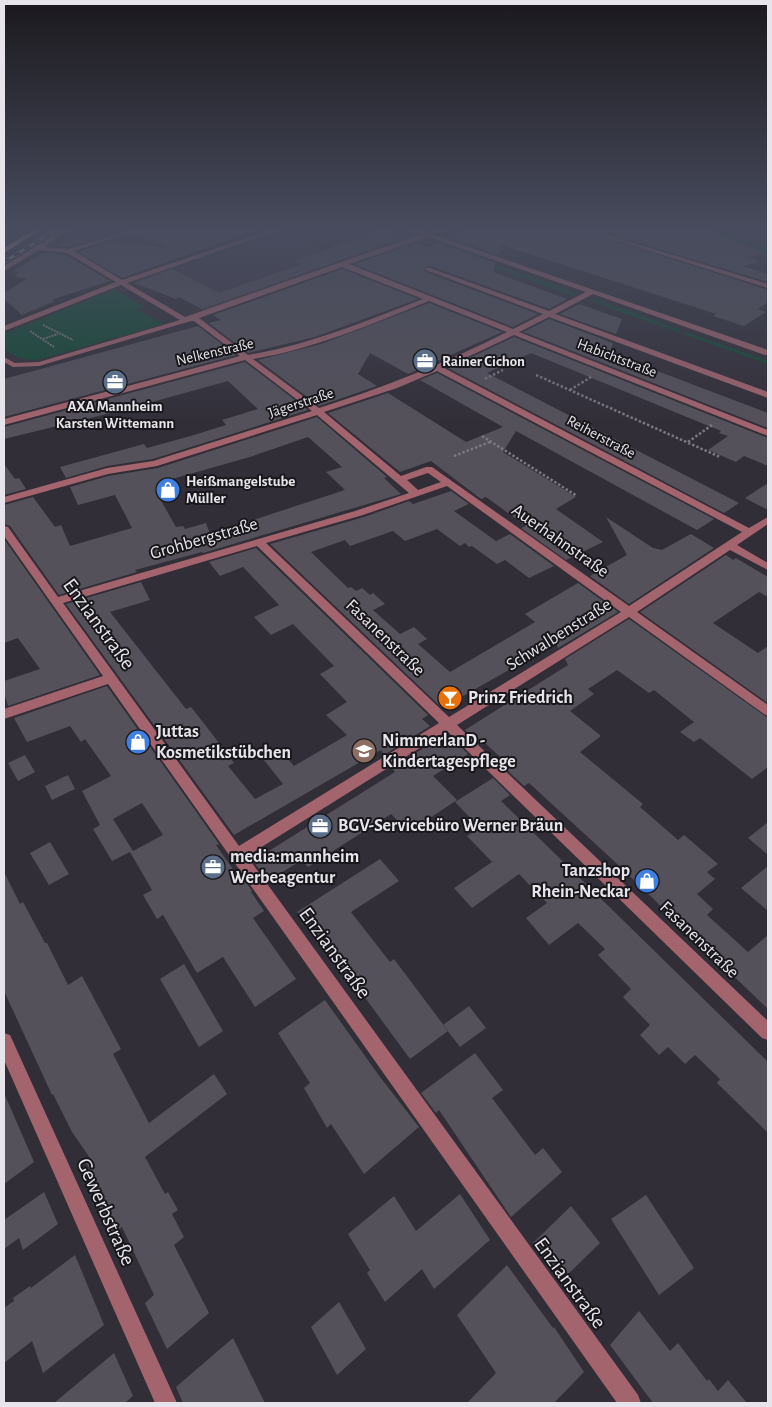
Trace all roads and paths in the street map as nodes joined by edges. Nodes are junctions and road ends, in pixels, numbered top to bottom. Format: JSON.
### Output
{"nodes":[{"id":1,"x":93,"y":294,"type":"edge"},
{"id":2,"x":142,"y":294,"type":"edge"},
{"id":3,"x":265,"y":294,"type":"edge"},
{"id":4,"x":417,"y":294,"type":"edge"},
{"id":5,"x":495,"y":294,"type":"edge"},
{"id":6,"x":589,"y":294,"type":"edge"},
{"id":7,"x":597,"y":294,"type":"edge"},
{"id":8,"x":428,"y":298,"type":"junction"},
{"id":9,"x":551,"y":314,"type":"junction"},
{"id":10,"x":31,"y":318,"type":"junction"},
{"id":11,"x":196,"y":319,"type":"junction"},
{"id":12,"x":5,"y":329,"type":"edge"},
{"id":13,"x":513,"y":332,"type":"junction"},
{"id":14,"x":58,"y":334,"type":"junction"},
{"id":15,"x":43,"y":339,"type":"junction"},
{"id":16,"x":78,"y":340,"type":"dead end"},
{"id":17,"x":87,"y":351,"type":"junction"},
{"id":18,"x":768,"y":353,"type":"edge"},
{"id":19,"x":250,"y":358,"type":"junction"},
{"id":20,"x":4,"y":359,"type":"edge"},
{"id":21,"x":438,"y":368,"type":"junction"},
{"id":22,"x":605,"y":368,"type":"junction"},
{"id":23,"x":536,"y":375,"type":"dead end"},
{"id":24,"x":570,"y":390,"type":"junction"},
{"id":25,"x":768,"y":395,"type":"edge"},
{"id":26,"x":319,"y":412,"type":"junction"},
{"id":27,"x":725,"y":416,"type":"junction"},
{"id":28,"x":4,"y":422,"type":"edge"},
{"id":29,"x":768,"y":433,"type":"edge"},
{"id":30,"x":482,"y":436,"type":"dead end"},
{"id":31,"x":490,"y":442,"type":"junction"},
{"id":32,"x":688,"y":442,"type":"junction"},
{"id":33,"x":454,"y":456,"type":"dead end"},
{"id":34,"x":720,"y":457,"type":"dead end"},
{"id":35,"x":400,"y":480,"type":"junction"},
{"id":36,"x":447,"y":484,"type":"junction"},
{"id":37,"x":417,"y":494,"type":"junction"},
{"id":38,"x":577,"y":496,"type":"dead end"},
{"id":39,"x":4,"y":500,"type":"edge"},
{"id":40,"x":768,"y":520,"type":"edge"},
{"id":41,"x":4,"y":529,"type":"edge"},
{"id":42,"x":751,"y":533,"type":"junction"},
{"id":43,"x":258,"y":541,"type":"junction"},
{"id":44,"x":731,"y":546,"type":"junction"},
{"id":45,"x":768,"y":567,"type":"edge"},
{"id":46,"x":56,"y":601,"type":"junction"},
{"id":47,"x":629,"y":612,"type":"junction"},
{"id":48,"x":112,"y":678,"type":"junction"},
{"id":49,"x":768,"y":712,"type":"edge"},
{"id":50,"x":4,"y":714,"type":"edge"},
{"id":51,"x":447,"y":724,"type":"junction"},
{"id":52,"x":238,"y":854,"type":"junction"},
{"id":53,"x":768,"y":1032,"type":"edge"},
{"id":54,"x":4,"y":1041,"type":"edge"},
{"id":55,"x":166,"y":1403,"type":"edge"},
{"id":56,"x":630,"y":1403,"type":"edge"}],
"edges":[{"from":1,"to":10,"type":"street"},
{"from":2,"to":11,"type":"street"},
{"from":3,"to":11,"type":"street"},
{"from":4,"to":8,"type":"street","name":"Habichtstraße"},
{"from":5,"to":9,"type":"street"},
{"from":6,"to":9,"type":"street","name":"Jägerstraße"},
{"from":7,"to":18,"type":"street"},
{"from":8,"to":13,"type":"street","name":"Habichtstraße"},
{"from":8,"to":19,"type":"street","name":"Nelkenstraße"},
{"from":9,"to":13,"type":"street","name":"Jägerstraße"},
{"from":9,"to":25,"type":"street"},
{"from":10,"to":12,"type":"street"},
{"from":10,"to":14,"type":"path"},
{"from":11,"to":17,"type":"street"},
{"from":11,"to":19,"type":"street"},
{"from":12,"to":15,"type":"path"},
{"from":13,"to":21,"type":"street","name":"Jägerstraße"},
{"from":13,"to":22,"type":"street","name":"Habichtstraße"},
{"from":14,"to":15,"type":"path"},
{"from":14,"to":16,"type":"path"},
{"from":15,"to":17,"type":"path"},
{"from":17,"to":20,"type":"street"},
{"from":19,"to":26,"type":"street"},
{"from":19,"to":28,"type":"street","name":"Nelkenstraße"},
{"from":21,"to":26,"type":"street","name":"Jägerstraße"},
{"from":21,"to":42,"type":"street","name":"Reiherstraße"},
{"from":22,"to":24,"type":"path"},
{"from":22,"to":27,"type":"street","name":"Habichtstraße"},
{"from":23,"to":24,"type":"path"},
{"from":24,"to":32,"type":"path"},
{"from":26,"to":35,"type":"street"},
{"from":26,"to":39,"type":"street","name":"Jägerstraße"},
{"from":27,"to":29,"type":"street","name":"Habichtstraße"},
{"from":27,"to":32,"type":"path"},
{"from":30,"to":31,"type":"path"},
{"from":31,"to":33,"type":"path"},
{"from":31,"to":38,"type":"path"},
{"from":32,"to":34,"type":"path"},
{"from":35,"to":36,"type":"street","name":"Auerhahnstraße"},
{"from":35,"to":37,"type":"street"},
{"from":36,"to":37,"type":"street","name":"Grohbergstraße"},
{"from":36,"to":47,"type":"street","name":"Auerhahnstraße"},
{"from":37,"to":43,"type":"street","name":"Grohbergstraße"},
{"from":40,"to":42,"type":"street","name":"Schwalbenstraße"},
{"from":41,"to":46,"type":"street","name":"Enzianstraße"},
{"from":42,"to":44,"type":"street","name":"Schwalbenstraße"},
{"from":43,"to":46,"type":"street","name":"Grohbergstraße"},
{"from":43,"to":51,"type":"street","name":"Fasanenstraße"},
{"from":44,"to":45,"type":"street"},
{"from":44,"to":47,"type":"street","name":"Schwalbenstraße"},
{"from":46,"to":48,"type":"street","name":"Enzianstraße"},
{"from":47,"to":49,"type":"street","name":"Auerhahnstraße"},
{"from":47,"to":51,"type":"street","name":"Schwalbenstraße"},
{"from":48,"to":50,"type":"street"},
{"from":48,"to":52,"type":"street","name":"Enzianstraße"},
{"from":51,"to":52,"type":"street","name":"Schwalbenstraße"},
{"from":51,"to":53,"type":"street","name":"Fasanenstraße"},
{"from":52,"to":56,"type":"street","name":"Enzianstraße"},
{"from":54,"to":55,"type":"street","name":"Gewerbstraße"}]}
